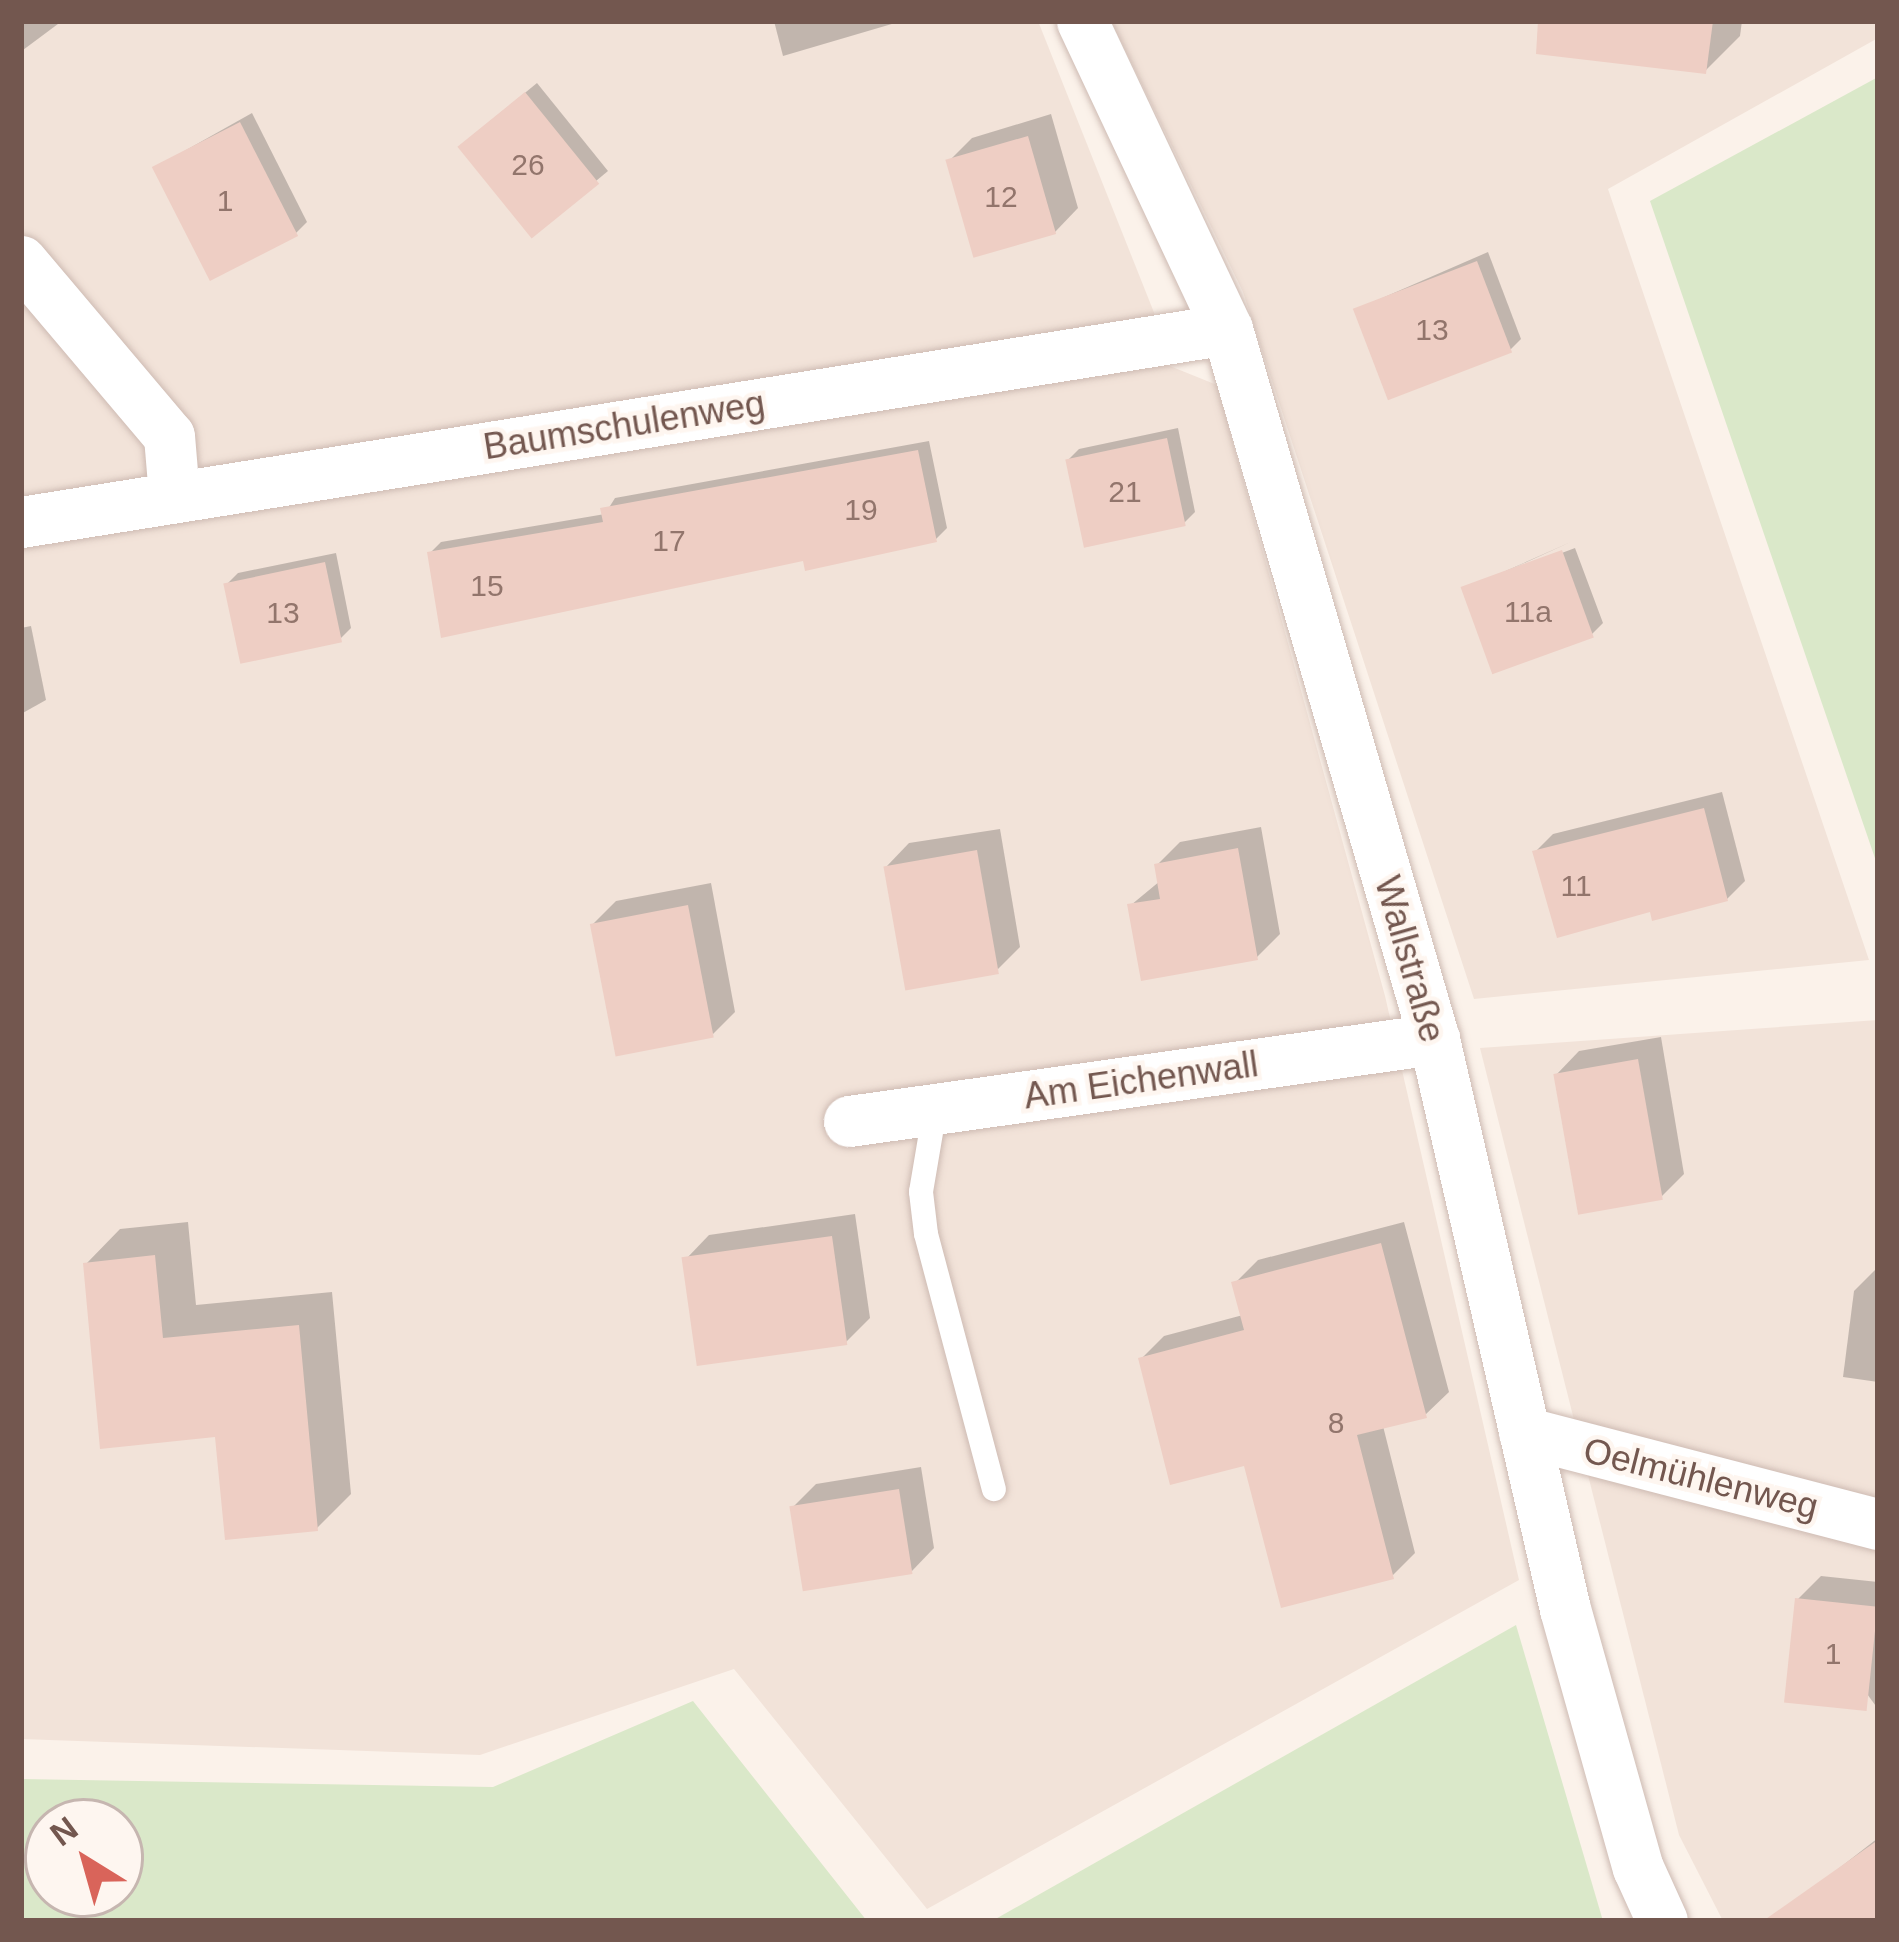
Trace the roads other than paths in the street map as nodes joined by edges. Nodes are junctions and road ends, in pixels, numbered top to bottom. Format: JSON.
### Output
{"nodes":[{"id":1,"x":1082,"y":21,"type":"edge"},
{"id":2,"x":21,"y":261,"type":"edge"},
{"id":3,"x":1227,"y":329,"type":"junction"},
{"id":4,"x":174,"y":496,"type":"junction"},
{"id":5,"x":21,"y":522,"type":"edge"},
{"id":6,"x":1434,"y":1039,"type":"junction"},
{"id":7,"x":935,"y":1109,"type":"junction"},
{"id":8,"x":849,"y":1120,"type":"dead end"},
{"id":9,"x":1524,"y":1432,"type":"junction"},
{"id":10,"x":994,"y":1490,"type":"dead end"},
{"id":11,"x":1878,"y":1524,"type":"edge"},
{"id":12,"x":1663,"y":1921,"type":"edge"}],
"edges":[{"from":1,"to":3,"type":"street","name":"Wallstraße"},
{"from":2,"to":4,"type":"street"},
{"from":3,"to":4,"type":"street","name":"Baumschulenweg"},
{"from":3,"to":6,"type":"street","name":"Wallstraße"},
{"from":4,"to":5,"type":"street","name":"Baumschulenweg"},
{"from":6,"to":7,"type":"street","name":"Am Eichenwall"},
{"from":6,"to":9,"type":"street","name":"Wallstraße"},
{"from":7,"to":8,"type":"street","name":"Am Eichenwall"},
{"from":7,"to":10,"type":"lane"},
{"from":9,"to":11,"type":"street","name":"Oelmühlenweg"},
{"from":9,"to":12,"type":"street","name":"Wallstraße"}]}
